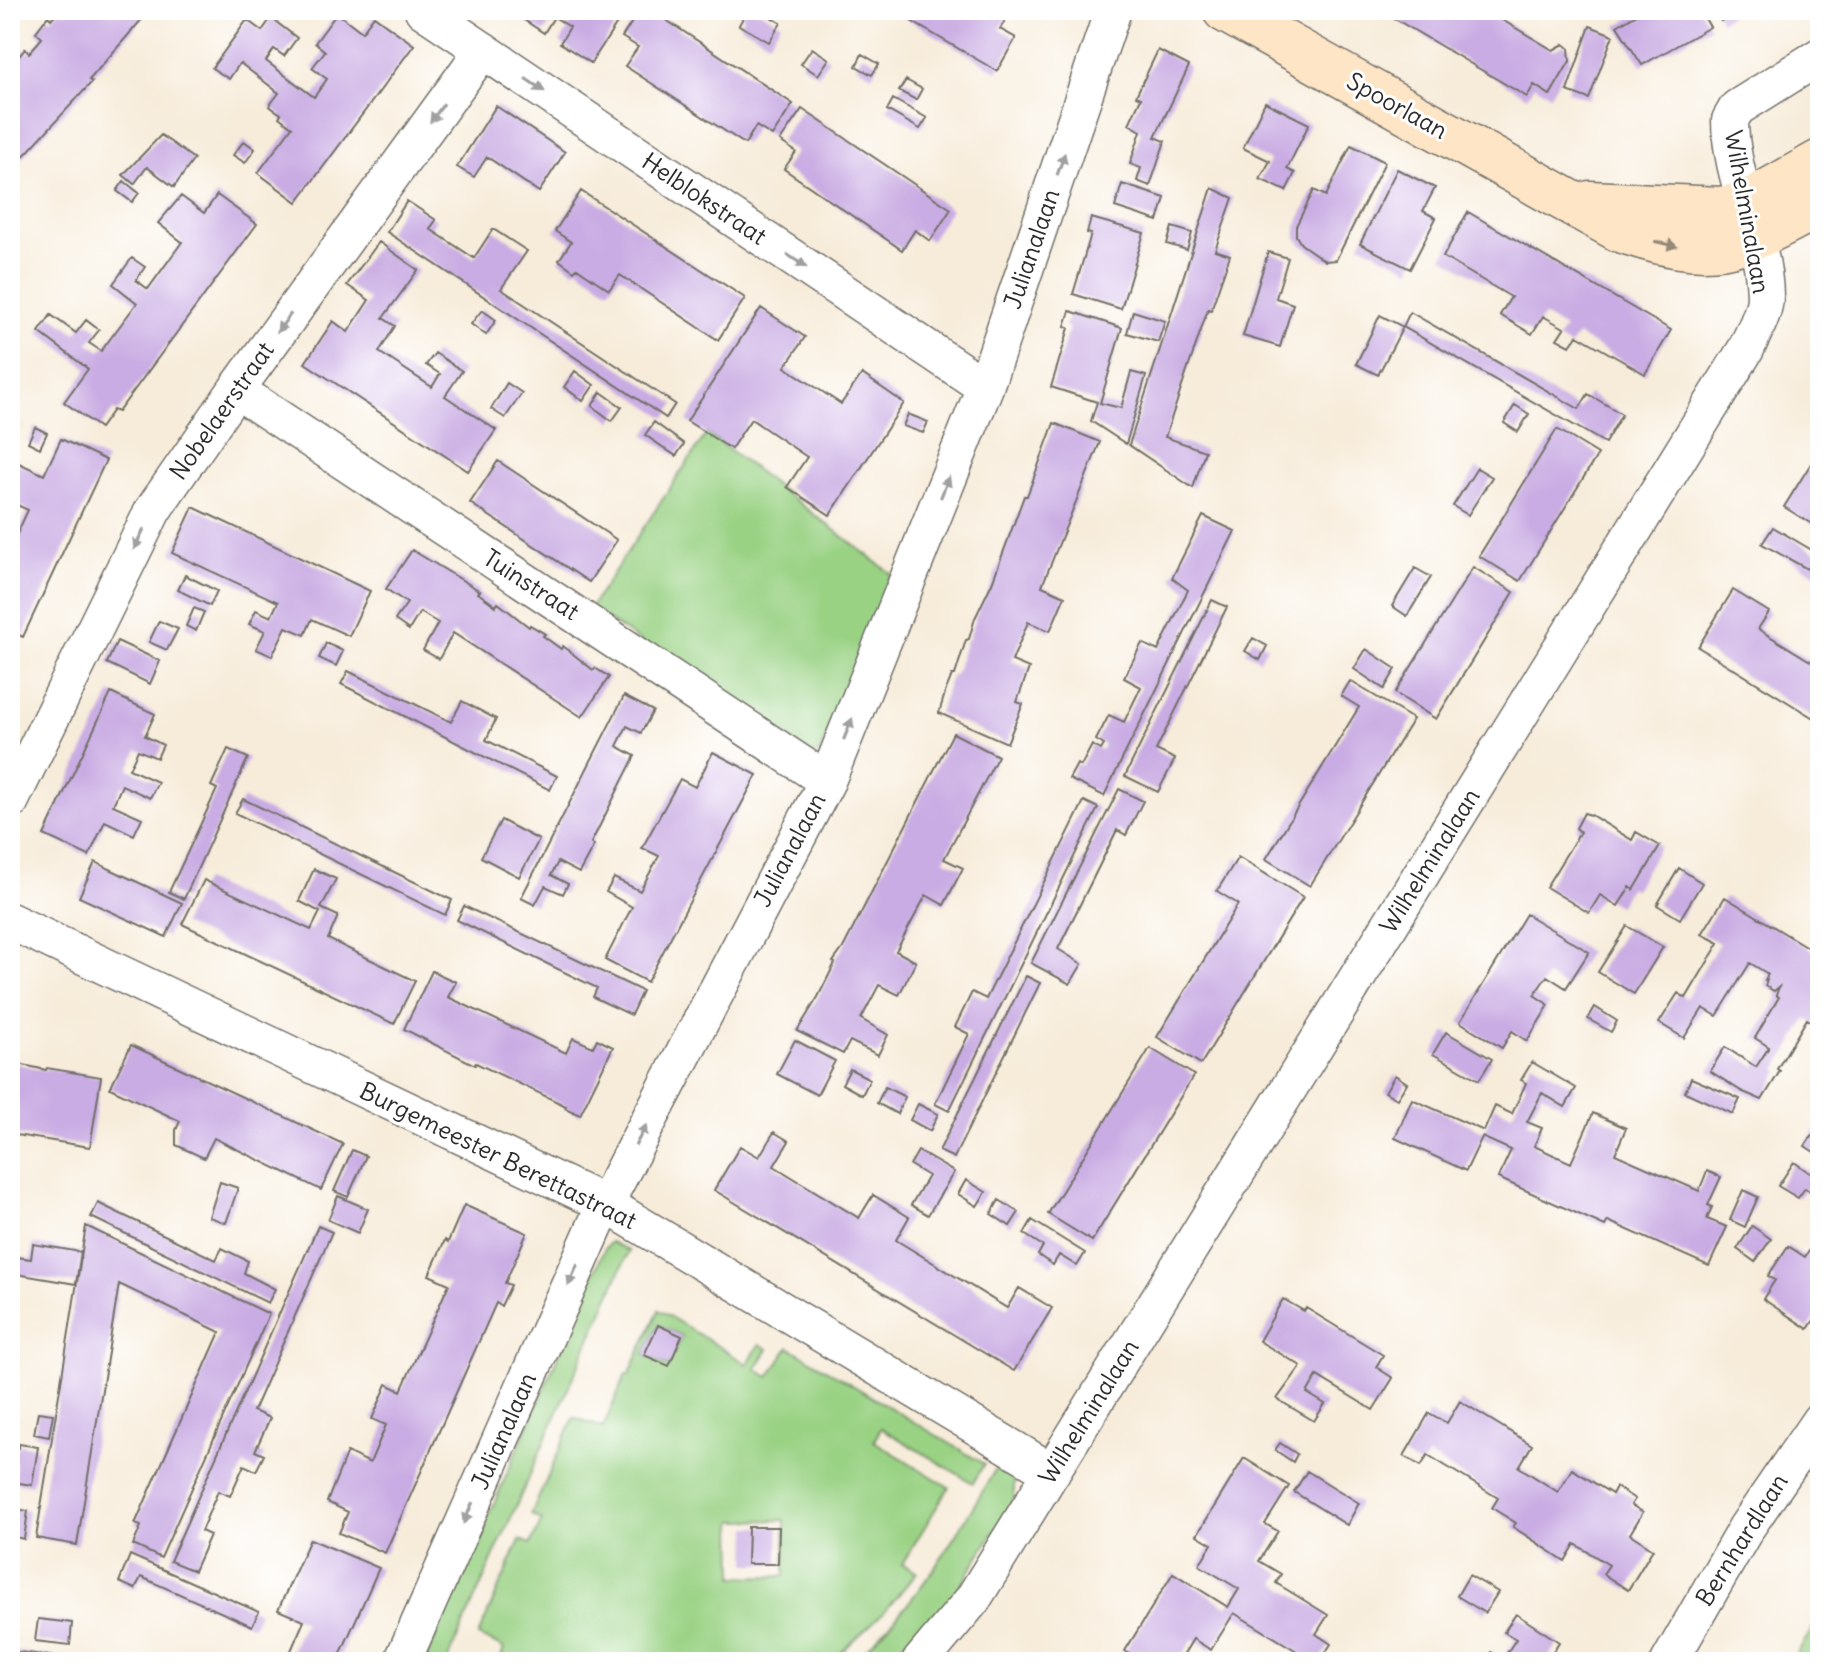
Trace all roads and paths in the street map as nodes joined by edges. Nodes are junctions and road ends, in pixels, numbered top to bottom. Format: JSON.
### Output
{"nodes":[{"id":1,"x":423,"y":10,"type":"edge"},
{"id":2,"x":1113,"y":10,"type":"edge"},
{"id":3,"x":1225,"y":10,"type":"edge"},
{"id":4,"x":483,"y":50,"type":"junction"},
{"id":5,"x":1820,"y":56,"type":"edge"},
{"id":6,"x":1820,"y":162,"type":"edge"},
{"id":7,"x":1820,"y":204,"type":"edge"},
{"id":8,"x":1750,"y":221,"type":"junction"},
{"id":9,"x":985,"y":387,"type":"junction"},
{"id":10,"x":236,"y":390,"type":"junction"},
{"id":11,"x":827,"y":781,"type":"junction"},
{"id":12,"x":10,"y":802,"type":"edge"},
{"id":13,"x":10,"y":921,"type":"edge"},
{"id":14,"x":605,"y":1204,"type":"junction"},
{"id":15,"x":1820,"y":1420,"type":"edge"},
{"id":16,"x":1052,"y":1472,"type":"junction"},
{"id":17,"x":402,"y":1662,"type":"edge"},
{"id":18,"x":920,"y":1662,"type":"edge"},
{"id":19,"x":1669,"y":1662,"type":"edge"}],
"edges":[{"from":1,"to":4,"type":"street","name":"Helblokstraat"},
{"from":9,"to":2,"type":"street","name":"Julianalaan","one_way":true},
{"from":3,"to":8,"type":"street","name":"Spoorlaan"},
{"from":4,"to":9,"type":"street","name":"Helblokstraat","one_way":true},
{"from":4,"to":10,"type":"street","name":"Nobelaerstraat","one_way":true},
{"from":5,"to":8,"type":"street","name":"Wilhelminalaan"},
{"from":6,"to":8,"type":"street"},
{"from":7,"to":8,"type":"street"},
{"from":8,"to":16,"type":"street","name":"Wilhelminalaan"},
{"from":11,"to":9,"type":"street","name":"Julianalaan","one_way":true},
{"from":10,"to":11,"type":"street","name":"Tuinstraat"},
{"from":10,"to":12,"type":"street","name":"Nobelaerstraat","one_way":true},
{"from":14,"to":11,"type":"street","name":"Julianalaan","one_way":true},
{"from":13,"to":14,"type":"street","name":"Burgemeester Berettastraat"},
{"from":14,"to":16,"type":"street","name":"Burgemeester Berettastraat"},
{"from":14,"to":17,"type":"street","name":"Julianalaan","one_way":true},
{"from":15,"to":19,"type":"street","name":"Bernhardlaan"},
{"from":16,"to":18,"type":"street","name":"Wilhelminalaan"}]}
